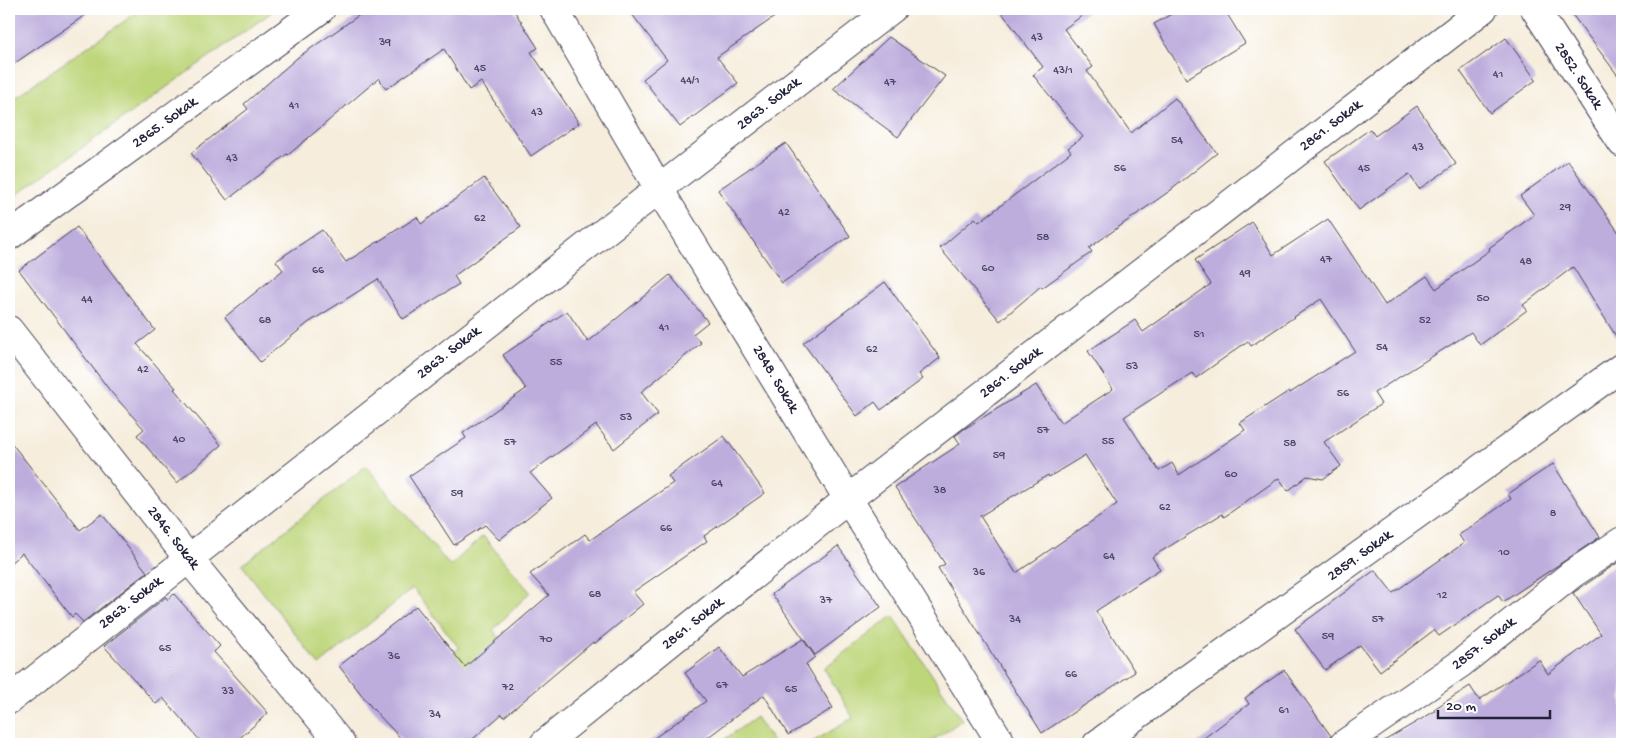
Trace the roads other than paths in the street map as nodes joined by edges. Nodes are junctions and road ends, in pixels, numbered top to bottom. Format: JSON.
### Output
{"nodes":[{"id":1,"x":322,"y":9,"type":"edge"},
{"id":2,"x":554,"y":9,"type":"edge"},
{"id":3,"x":892,"y":9,"type":"edge"},
{"id":4,"x":1483,"y":9,"type":"edge"},
{"id":5,"x":1534,"y":9,"type":"edge"},
{"id":6,"x":1622,"y":143,"type":"edge"},
{"id":7,"x":659,"y":188,"type":"junction"},
{"id":8,"x":9,"y":236,"type":"edge"},
{"id":9,"x":9,"y":330,"type":"edge"},
{"id":10,"x":1622,"y":367,"type":"edge"},
{"id":11,"x":848,"y":499,"type":"junction"},
{"id":12,"x":1622,"y":541,"type":"edge"},
{"id":13,"x":188,"y":558,"type":"junction"},
{"id":14,"x":9,"y":700,"type":"edge"},
{"id":15,"x":341,"y":744,"type":"edge"},
{"id":16,"x":544,"y":744,"type":"edge"},
{"id":17,"x":1002,"y":744,"type":"edge"},
{"id":18,"x":1097,"y":744,"type":"edge"},
{"id":19,"x":1344,"y":744,"type":"edge"}],
"edges":[{"from":1,"to":8,"type":"street","name":"2865. Sokak"},
{"from":2,"to":7,"type":"street","name":"2848. Sokak"},
{"from":3,"to":7,"type":"street","name":"2863. Sokak"},
{"from":4,"to":11,"type":"street","name":"2861. Sokak"},
{"from":5,"to":6,"type":"street","name":"2852. Sokak"},
{"from":7,"to":11,"type":"street","name":"2848. Sokak"},
{"from":7,"to":13,"type":"street","name":"2863. Sokak"},
{"from":9,"to":13,"type":"street","name":"2846. Sokak"},
{"from":10,"to":18,"type":"street","name":"2859. Sokak"},
{"from":11,"to":16,"type":"street","name":"2861. Sokak"},
{"from":11,"to":17,"type":"street","name":"2848. Sokak"},
{"from":12,"to":19,"type":"street","name":"2857. Sokak"},
{"from":13,"to":14,"type":"street","name":"2863. Sokak"},
{"from":13,"to":15,"type":"street","name":"2846. Sokak"}]}
